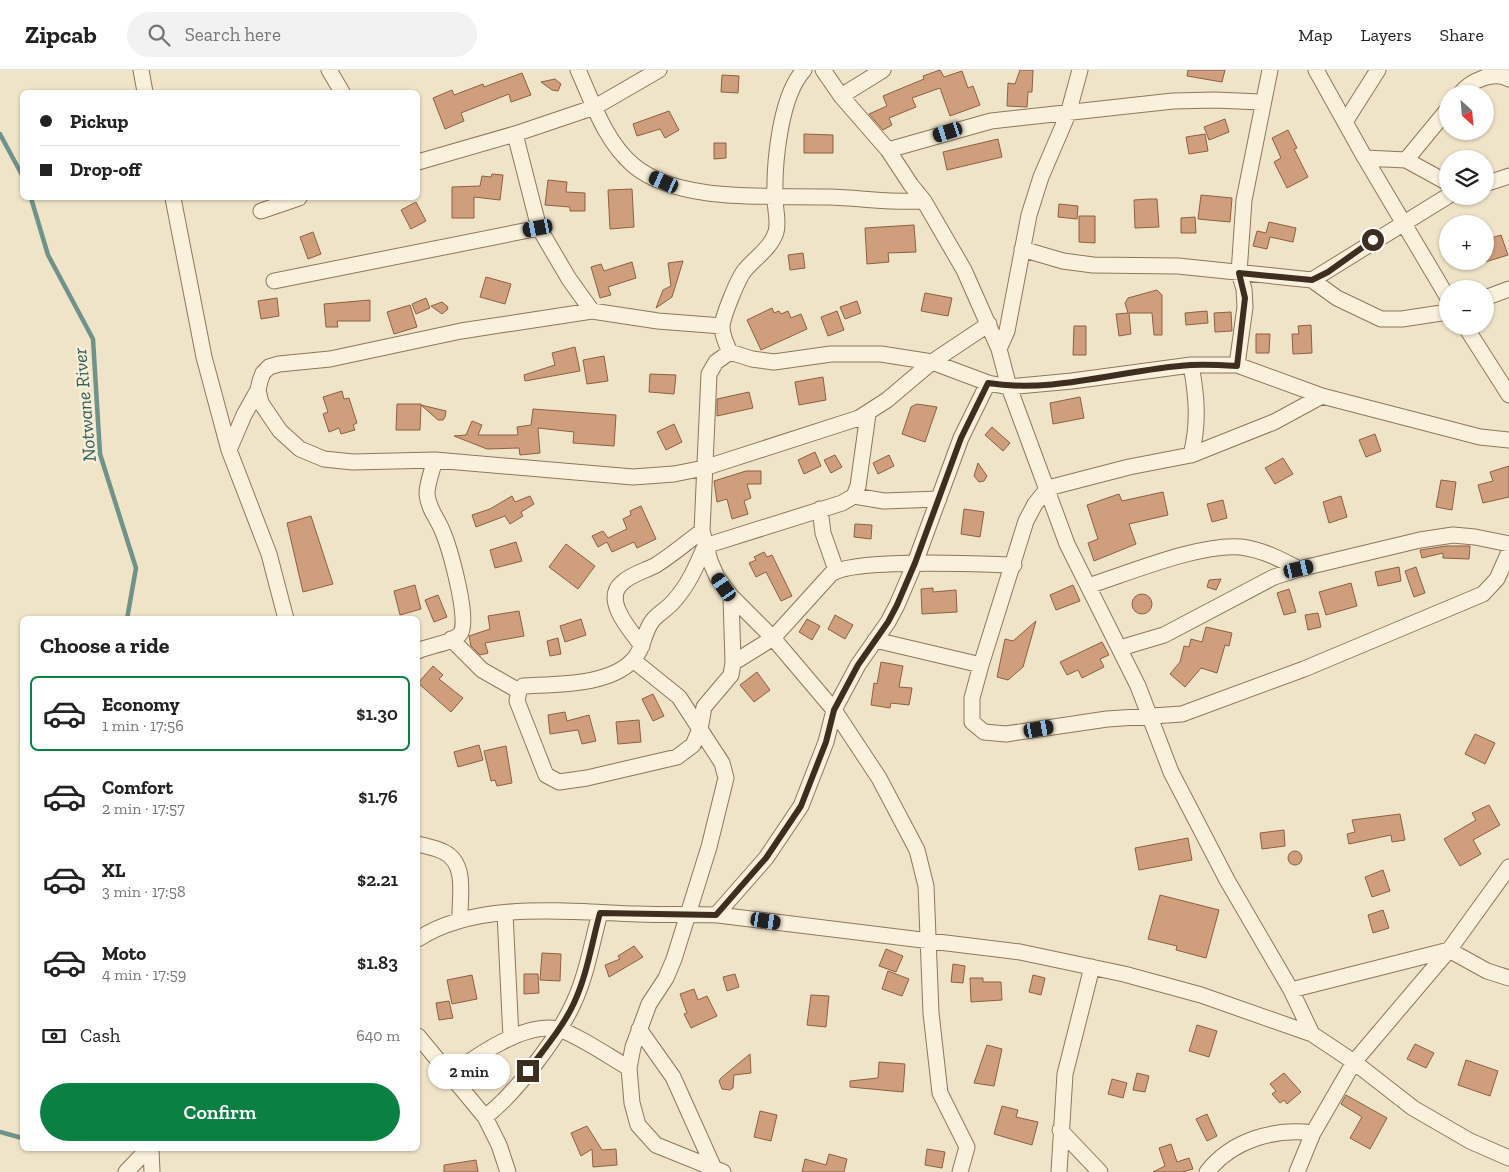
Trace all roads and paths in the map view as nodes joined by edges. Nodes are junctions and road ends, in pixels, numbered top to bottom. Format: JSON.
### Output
{"nodes":[{"id":1,"x":141,"y":70,"type":"edge"},
{"id":2,"x":329,"y":70,"type":"edge"},
{"id":3,"x":578,"y":70,"type":"edge"},
{"id":4,"x":660,"y":70,"type":"edge"},
{"id":5,"x":804,"y":70,"type":"edge"},
{"id":6,"x":823,"y":70,"type":"edge"},
{"id":7,"x":883,"y":70,"type":"edge"},
{"id":8,"x":1080,"y":70,"type":"edge"},
{"id":9,"x":1270,"y":70,"type":"edge"},
{"id":10,"x":1316,"y":70,"type":"edge"},
{"id":11,"x":1378,"y":70,"type":"edge"},
{"id":12,"x":1509,"y":79,"type":"edge"},
{"id":13,"x":1471,"y":85,"type":"edge"},
{"id":14,"x":145,"y":90,"type":"edge"},
{"id":15,"x":341,"y":90,"type":"edge"},
{"id":16,"x":841,"y":96,"type":"junction"},
{"id":17,"x":1261,"y":102,"type":"junction"},
{"id":18,"x":595,"y":107,"type":"junction"},
{"id":19,"x":1068,"y":114,"type":"junction"},
{"id":20,"x":1439,"y":120,"type":"edge"},
{"id":21,"x":1345,"y":122,"type":"junction"},
{"id":22,"x":514,"y":134,"type":"junction"},
{"id":23,"x":888,"y":150,"type":"junction"},
{"id":24,"x":1365,"y":158,"type":"junction"},
{"id":25,"x":1406,"y":160,"type":"junction"},
{"id":26,"x":420,"y":161,"type":"edge"},
{"id":27,"x":1509,"y":176,"type":"edge"},
{"id":28,"x":1439,"y":178,"type":"edge"},
{"id":29,"x":1494,"y":181,"type":"edge"},
{"id":30,"x":775,"y":196,"type":"junction"},
{"id":31,"x":173,"y":200,"type":"edge"},
{"id":32,"x":292,"y":200,"type":"edge"},
{"id":33,"x":924,"y":201,"type":"junction"},
{"id":34,"x":1439,"y":201,"type":"edge"},
{"id":35,"x":261,"y":211,"type":"dead end"},
{"id":36,"x":1404,"y":222,"type":"junction"},
{"id":37,"x":538,"y":228,"type":"junction"},
{"id":38,"x":1022,"y":249,"type":"junction"},
{"id":39,"x":1239,"y":273,"type":"junction"},
{"id":40,"x":274,"y":280,"type":"dead end"},
{"id":41,"x":1312,"y":280,"type":"junction"},
{"id":42,"x":1439,"y":282,"type":"edge"},
{"id":43,"x":1509,"y":289,"type":"edge"},
{"id":44,"x":1494,"y":295,"type":"edge"},
{"id":45,"x":592,"y":311,"type":"junction"},
{"id":46,"x":1439,"y":313,"type":"edge"},
{"id":47,"x":989,"y":324,"type":"junction"},
{"id":48,"x":722,"y":326,"type":"junction"},
{"id":49,"x":1471,"y":335,"type":"edge"},
{"id":50,"x":999,"y":350,"type":"junction"},
{"id":51,"x":730,"y":352,"type":"junction"},
{"id":52,"x":932,"y":362,"type":"junction"},
{"id":53,"x":1191,"y":365,"type":"junction"},
{"id":54,"x":1237,"y":366,"type":"junction"},
{"id":55,"x":988,"y":383,"type":"junction"},
{"id":56,"x":1009,"y":387,"type":"junction"},
{"id":57,"x":258,"y":390,"type":"junction"},
{"id":58,"x":1509,"y":395,"type":"edge"},
{"id":59,"x":1322,"y":396,"type":"junction"},
{"id":60,"x":868,"y":414,"type":"junction"},
{"id":61,"x":1509,"y":440,"type":"edge"},
{"id":62,"x":229,"y":450,"type":"junction"},
{"id":63,"x":1191,"y":455,"type":"junction"},
{"id":64,"x":436,"y":460,"type":"junction"},
{"id":65,"x":704,"y":468,"type":"junction"},
{"id":66,"x":1048,"y":488,"type":"junction"},
{"id":67,"x":854,"y":496,"type":"junction"},
{"id":68,"x":939,"y":499,"type":"junction"},
{"id":69,"x":820,"y":509,"type":"junction"},
{"id":70,"x":704,"y":538,"type":"junction"},
{"id":71,"x":1509,"y":544,"type":"edge"},
{"id":72,"x":1509,"y":552,"type":"edge"},
{"id":73,"x":915,"y":563,"type":"junction"},
{"id":74,"x":1014,"y":565,"type":"junction"},
{"id":75,"x":1299,"y":569,"type":"junction"},
{"id":76,"x":836,"y":570,"type":"junction"},
{"id":77,"x":1088,"y":586,"type":"junction"},
{"id":78,"x":731,"y":596,"type":"junction"},
{"id":79,"x":285,"y":616,"type":"edge"},
{"id":80,"x":773,"y":638,"type":"junction"},
{"id":81,"x":451,"y":639,"type":"junction"},
{"id":82,"x":875,"y":640,"type":"junction"},
{"id":83,"x":642,"y":646,"type":"junction"},
{"id":84,"x":1120,"y":648,"type":"junction"},
{"id":85,"x":420,"y":649,"type":"edge"},
{"id":86,"x":634,"y":660,"type":"junction"},
{"id":87,"x":733,"y":663,"type":"junction"},
{"id":88,"x":981,"y":666,"type":"junction"},
{"id":89,"x":519,"y":691,"type":"junction"},
{"id":90,"x":834,"y":710,"type":"junction"},
{"id":91,"x":1149,"y":717,"type":"junction"},
{"id":92,"x":700,"y":729,"type":"junction"},
{"id":93,"x":420,"y":845,"type":"edge"},
{"id":94,"x":1509,"y":867,"type":"edge"},
{"id":95,"x":505,"y":912,"type":"junction"},
{"id":96,"x":600,"y":913,"type":"junction"},
{"id":97,"x":688,"y":914,"type":"junction"},
{"id":98,"x":716,"y":915,"type":"junction"},
{"id":99,"x":460,"y":920,"type":"junction"},
{"id":100,"x":420,"y":938,"type":"edge"},
{"id":101,"x":929,"y":940,"type":"junction"},
{"id":102,"x":1449,"y":950,"type":"junction"},
{"id":103,"x":1092,"y":967,"type":"junction"},
{"id":104,"x":1509,"y":978,"type":"edge"},
{"id":105,"x":1291,"y":990,"type":"junction"},
{"id":106,"x":559,"y":1029,"type":"junction"},
{"id":107,"x":639,"y":1029,"type":"junction"},
{"id":108,"x":1312,"y":1034,"type":"junction"},
{"id":109,"x":511,"y":1038,"type":"junction"},
{"id":110,"x":420,"y":1039,"type":"edge"},
{"id":111,"x":1354,"y":1062,"type":"junction"},
{"id":112,"x":629,"y":1068,"type":"junction"},
{"id":113,"x":449,"y":1076,"type":"junction"},
{"id":114,"x":485,"y":1117,"type":"junction"},
{"id":115,"x":1060,"y":1130,"type":"junction"},
{"id":116,"x":1313,"y":1133,"type":"junction"},
{"id":117,"x":148,"y":1151,"type":"edge"},
{"id":118,"x":150,"y":1151,"type":"edge"},
{"id":119,"x":1509,"y":1158,"type":"edge"},
{"id":120,"x":718,"y":1169,"type":"edge"},
{"id":121,"x":126,"y":1172,"type":"edge"},
{"id":122,"x":152,"y":1172,"type":"edge"},
{"id":123,"x":508,"y":1172,"type":"edge"},
{"id":124,"x":960,"y":1172,"type":"edge"},
{"id":125,"x":1059,"y":1172,"type":"edge"},
{"id":126,"x":1100,"y":1172,"type":"edge"},
{"id":127,"x":1207,"y":1172,"type":"edge"},
{"id":128,"x":1297,"y":1172,"type":"edge"}],
"edges":[{"from":1,"to":14,"type":"street"},
{"from":2,"to":15,"type":"street"},
{"from":3,"to":18,"type":"street"},
{"from":4,"to":18,"type":"street"},
{"from":5,"to":30,"type":"street"},
{"from":6,"to":16,"type":"street"},
{"from":7,"to":16,"type":"street"},
{"from":8,"to":19,"type":"street"},
{"from":9,"to":17,"type":"street"},
{"from":10,"to":21,"type":"street"},
{"from":11,"to":21,"type":"street"},
{"from":12,"to":13,"type":"street"},
{"from":16,"to":23,"type":"street"},
{"from":17,"to":19,"type":"street"},
{"from":17,"to":39,"type":"street"},
{"from":18,"to":22,"type":"street"},
{"from":18,"to":30,"type":"street"},
{"from":19,"to":23,"type":"street"},
{"from":19,"to":38,"type":"street"},
{"from":20,"to":25,"type":"street"},
{"from":21,"to":24,"type":"street"},
{"from":22,"to":26,"type":"street"},
{"from":22,"to":37,"type":"street"},
{"from":23,"to":33,"type":"street"},
{"from":24,"to":25,"type":"street"},
{"from":24,"to":36,"type":"street"},
{"from":25,"to":28,"type":"street"},
{"from":27,"to":29,"type":"street"},
{"from":30,"to":33,"type":"street"},
{"from":30,"to":48,"type":"street"},
{"from":31,"to":62,"type":"street"},
{"from":32,"to":35,"type":"street"},
{"from":33,"to":47,"type":"street"},
{"from":34,"to":36,"type":"street"},
{"from":36,"to":41,"type":"street"},
{"from":36,"to":42,"type":"street"},
{"from":37,"to":40,"type":"street"},
{"from":37,"to":45,"type":"street"},
{"from":38,"to":39,"type":"street"},
{"from":38,"to":50,"type":"street"},
{"from":39,"to":41,"type":"street"},
{"from":39,"to":54,"type":"street"},
{"from":41,"to":46,"type":"street"},
{"from":43,"to":44,"type":"street"},
{"from":45,"to":48,"type":"street"},
{"from":45,"to":57,"type":"street"},
{"from":47,"to":50,"type":"street"},
{"from":47,"to":52,"type":"street"},
{"from":48,"to":51,"type":"street"},
{"from":49,"to":58,"type":"street"},
{"from":50,"to":56,"type":"street"},
{"from":51,"to":52,"type":"street"},
{"from":51,"to":65,"type":"street"},
{"from":52,"to":55,"type":"street"},
{"from":52,"to":60,"type":"street"},
{"from":53,"to":54,"type":"street"},
{"from":53,"to":56,"type":"street"},
{"from":53,"to":63,"type":"street"},
{"from":54,"to":59,"type":"street"},
{"from":55,"to":56,"type":"street"},
{"from":55,"to":68,"type":"street"},
{"from":56,"to":66,"type":"street"},
{"from":57,"to":62,"type":"street"},
{"from":57,"to":64,"type":"street"},
{"from":59,"to":61,"type":"street"},
{"from":59,"to":63,"type":"street"},
{"from":60,"to":65,"type":"street"},
{"from":60,"to":67,"type":"street"},
{"from":62,"to":79,"type":"street"},
{"from":63,"to":66,"type":"street"},
{"from":64,"to":65,"type":"street"},
{"from":64,"to":81,"type":"street"},
{"from":65,"to":70,"type":"street"},
{"from":66,"to":74,"type":"street"},
{"from":66,"to":77,"type":"street"},
{"from":67,"to":68,"type":"street"},
{"from":67,"to":69,"type":"street"},
{"from":68,"to":73,"type":"street"},
{"from":69,"to":70,"type":"street"},
{"from":69,"to":76,"type":"street"},
{"from":70,"to":78,"type":"street"},
{"from":70,"to":83,"type":"street"},
{"from":70,"to":83,"type":"street"},
{"from":71,"to":75,"type":"street"},
{"from":72,"to":91,"type":"street"},
{"from":73,"to":74,"type":"street"},
{"from":73,"to":76,"type":"street"},
{"from":73,"to":82,"type":"street"},
{"from":74,"to":88,"type":"street"},
{"from":75,"to":77,"type":"street"},
{"from":75,"to":84,"type":"street"},
{"from":76,"to":80,"type":"street"},
{"from":77,"to":84,"type":"street"},
{"from":78,"to":80,"type":"street"},
{"from":78,"to":87,"type":"street"},
{"from":80,"to":87,"type":"street"},
{"from":80,"to":90,"type":"street"},
{"from":81,"to":85,"type":"street"},
{"from":81,"to":89,"type":"street"},
{"from":82,"to":88,"type":"street"},
{"from":82,"to":90,"type":"street"},
{"from":83,"to":86,"type":"street"},
{"from":84,"to":91,"type":"street"},
{"from":86,"to":89,"type":"street"},
{"from":86,"to":92,"type":"street"},
{"from":87,"to":92,"type":"street"},
{"from":88,"to":91,"type":"street"},
{"from":89,"to":92,"type":"street"},
{"from":90,"to":98,"type":"street"},
{"from":90,"to":101,"type":"street"},
{"from":91,"to":105,"type":"street"},
{"from":92,"to":97,"type":"street"},
{"from":93,"to":99,"type":"street"},
{"from":94,"to":102,"type":"street"},
{"from":95,"to":96,"type":"street"},
{"from":95,"to":99,"type":"street"},
{"from":95,"to":109,"type":"street"},
{"from":96,"to":97,"type":"street"},
{"from":96,"to":106,"type":"street"},
{"from":97,"to":98,"type":"street"},
{"from":97,"to":107,"type":"street"},
{"from":98,"to":101,"type":"street"},
{"from":99,"to":100,"type":"street"},
{"from":101,"to":103,"type":"street"},
{"from":101,"to":124,"type":"street"},
{"from":102,"to":104,"type":"street"},
{"from":102,"to":105,"type":"street"},
{"from":102,"to":111,"type":"street"},
{"from":103,"to":108,"type":"street"},
{"from":103,"to":115,"type":"street"},
{"from":105,"to":108,"type":"street"},
{"from":106,"to":109,"type":"street"},
{"from":106,"to":112,"type":"street"},
{"from":106,"to":114,"type":"street"},
{"from":107,"to":112,"type":"street"},
{"from":107,"to":120,"type":"street"},
{"from":108,"to":111,"type":"street"},
{"from":109,"to":113,"type":"street"},
{"from":110,"to":113,"type":"street"},
{"from":111,"to":116,"type":"street"},
{"from":111,"to":119,"type":"street"},
{"from":112,"to":120,"type":"street"},
{"from":113,"to":114,"type":"street"},
{"from":114,"to":123,"type":"street"},
{"from":115,"to":125,"type":"street"},
{"from":115,"to":126,"type":"street"},
{"from":116,"to":127,"type":"street"},
{"from":116,"to":128,"type":"street"},
{"from":117,"to":121,"type":"street"},
{"from":118,"to":122,"type":"street"}]}
